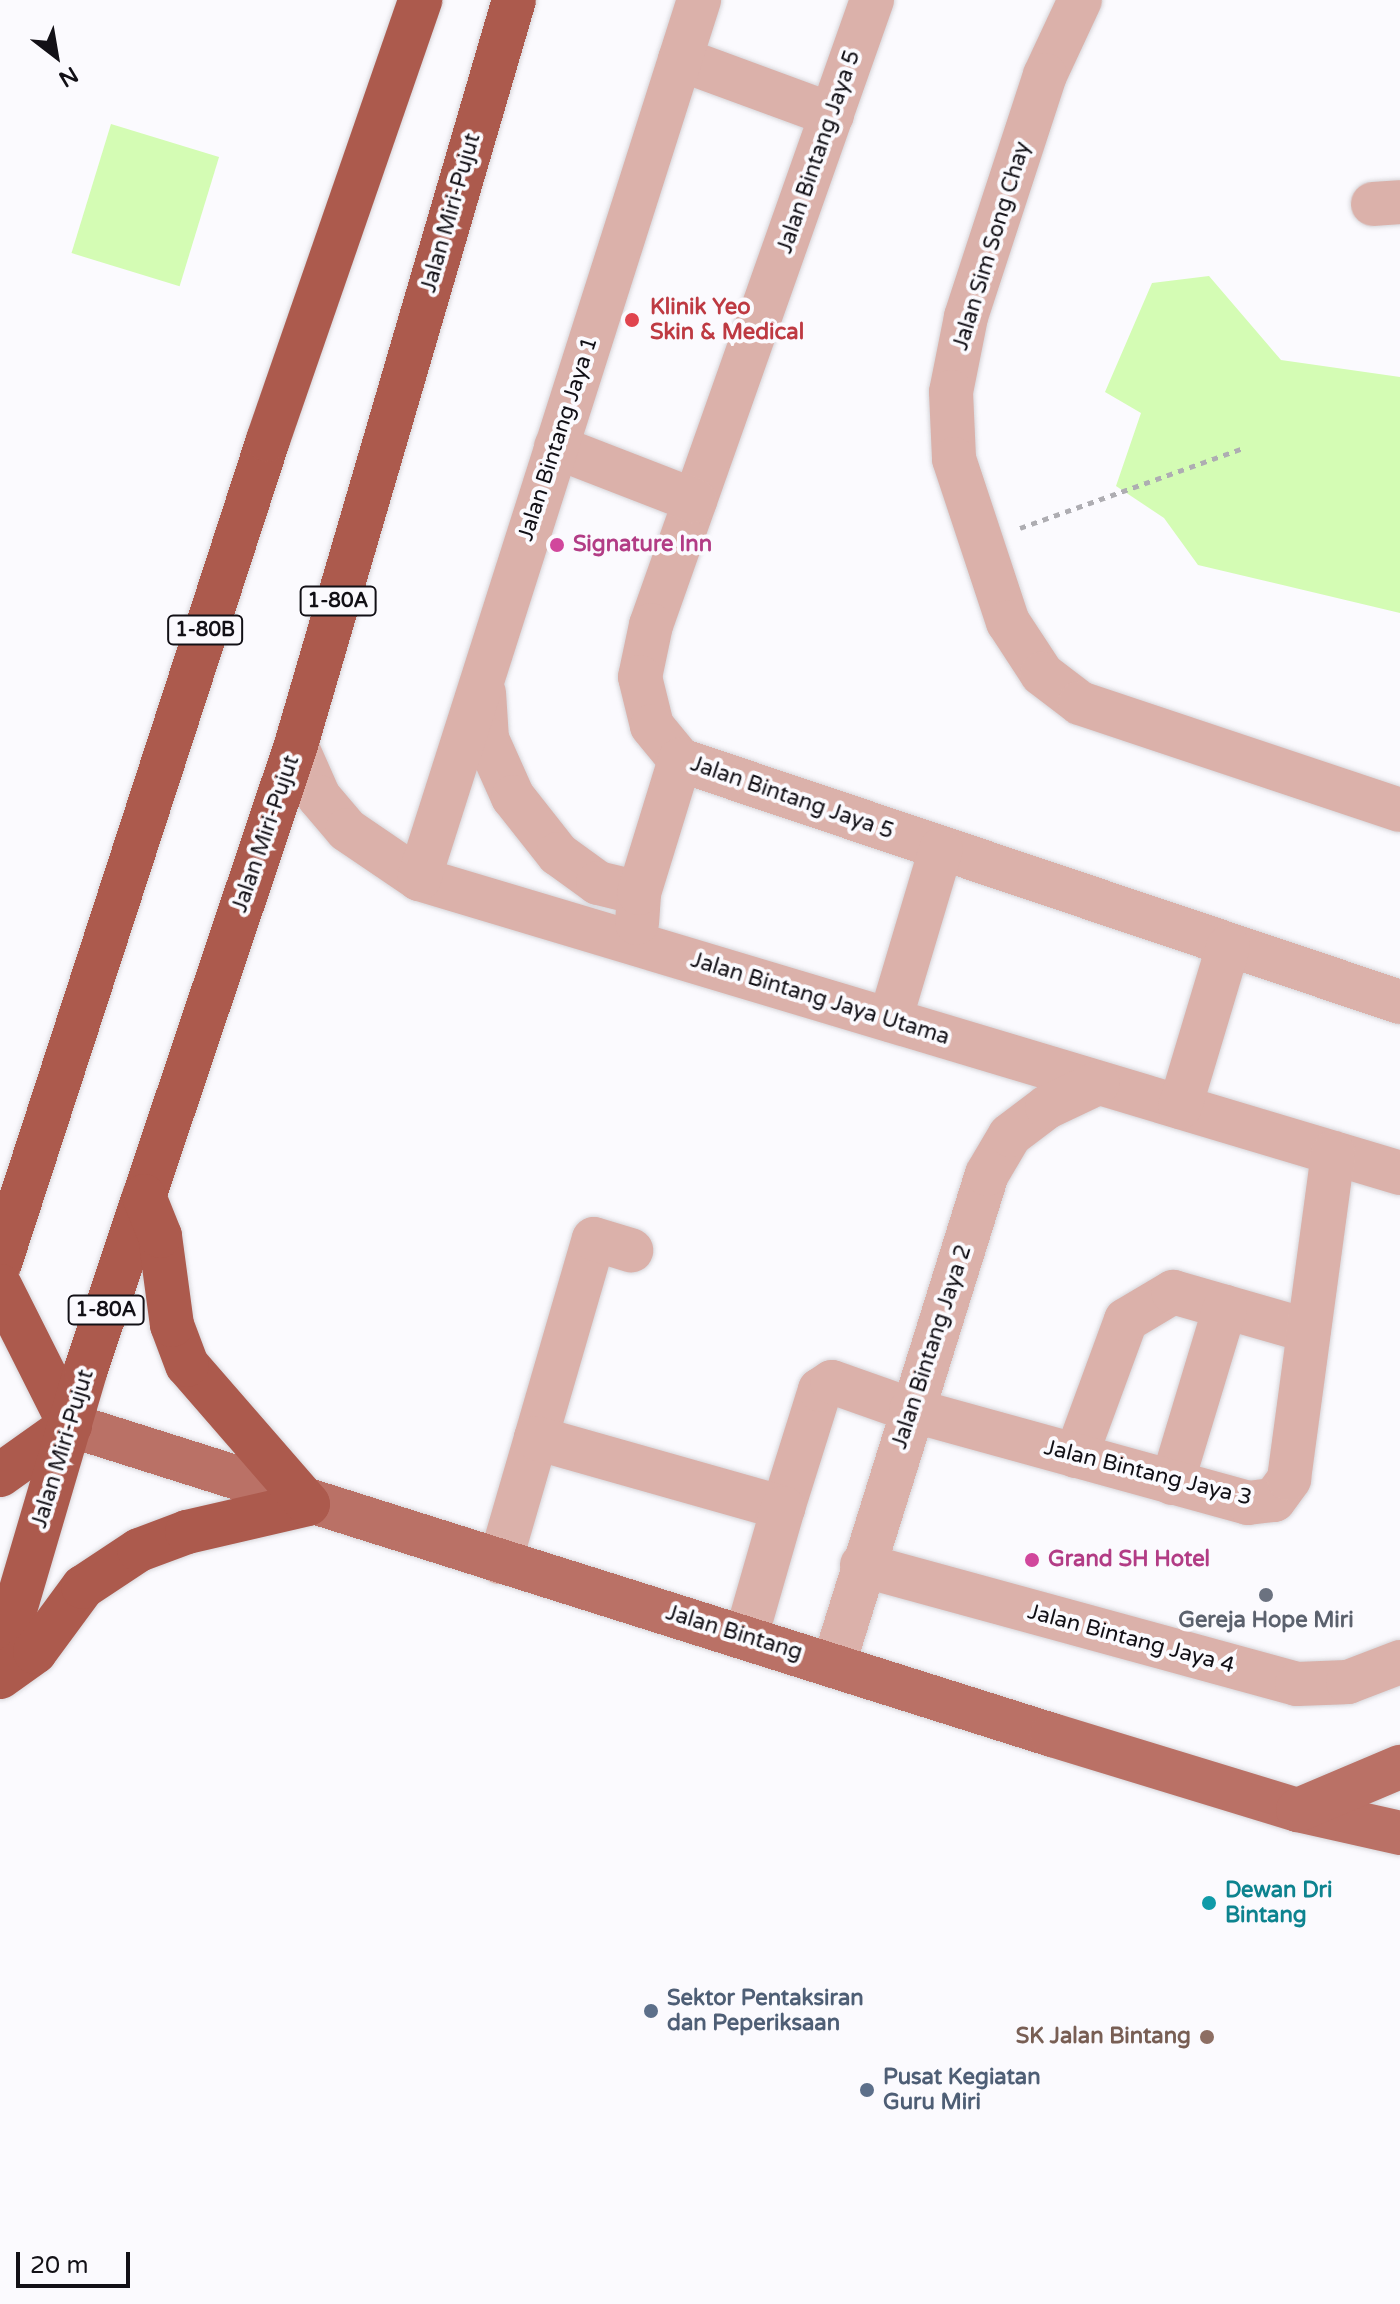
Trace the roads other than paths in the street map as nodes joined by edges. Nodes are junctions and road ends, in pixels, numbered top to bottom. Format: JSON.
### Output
{"nodes":[{"id":1,"x":420,"y":0,"type":"edge"},
{"id":2,"x":514,"y":0,"type":"edge"},
{"id":3,"x":699,"y":0,"type":"edge"},
{"id":4,"x":872,"y":0,"type":"edge"},
{"id":5,"x":1080,"y":0,"type":"edge"},
{"id":6,"x":680,"y":59,"type":"junction"},
{"id":7,"x":832,"y":115,"type":"junction"},
{"id":8,"x":556,"y":447,"type":"junction"},
{"id":9,"x":695,"y":501,"type":"junction"},
{"id":10,"x":483,"y":676,"type":"junction"},
{"id":11,"x":296,"y":745,"type":"junction"},
{"id":12,"x":680,"y":760,"type":"junction"},
{"id":13,"x":1400,"y":810,"type":"edge"},
{"id":14,"x":941,"y":849,"type":"junction"},
{"id":15,"x":419,"y":879,"type":"junction"},
{"id":16,"x":639,"y":893,"type":"junction"},
{"id":17,"x":636,"y":944,"type":"junction"},
{"id":18,"x":1228,"y":947,"type":"junction"},
{"id":19,"x":1400,"y":1002,"type":"edge"},
{"id":20,"x":890,"y":1020,"type":"junction"},
{"id":21,"x":1098,"y":1083,"type":"junction"},
{"id":22,"x":1180,"y":1107,"type":"junction"},
{"id":23,"x":1333,"y":1153,"type":"junction"},
{"id":24,"x":1400,"y":1173,"type":"edge"},
{"id":25,"x":144,"y":1196,"type":"junction"},
{"id":26,"x":631,"y":1250,"type":"dead end"},
{"id":27,"x":0,"y":1263,"type":"edge"},
{"id":28,"x":0,"y":1286,"type":"edge"},
{"id":29,"x":1225,"y":1307,"type":"junction"},
{"id":30,"x":1309,"y":1331,"type":"junction"},
{"id":31,"x":911,"y":1410,"type":"junction"},
{"id":32,"x":70,"y":1425,"type":"junction"},
{"id":33,"x":536,"y":1438,"type":"junction"},
{"id":34,"x":1076,"y":1456,"type":"junction"},
{"id":35,"x":0,"y":1475,"type":"edge"},
{"id":36,"x":1172,"y":1483,"type":"junction"},
{"id":37,"x":308,"y":1504,"type":"junction"},
{"id":38,"x":783,"y":1508,"type":"junction"},
{"id":39,"x":500,"y":1562,"type":"junction"},
{"id":40,"x":862,"y":1565,"type":"junction"},
{"id":41,"x":746,"y":1637,"type":"junction"},
{"id":42,"x":0,"y":1661,"type":"edge"},
{"id":43,"x":1400,"y":1662,"type":"edge"},
{"id":44,"x":834,"y":1663,"type":"junction"},
{"id":45,"x":0,"y":1677,"type":"edge"},
{"id":46,"x":1400,"y":1767,"type":"edge"},
{"id":47,"x":1298,"y":1810,"type":"junction"},
{"id":48,"x":1400,"y":1833,"type":"edge"}],
"edges":[{"from":1,"to":27,"type":"highway","number":"1-80B"},
{"from":2,"to":11,"type":"highway","name":"Jalan Miri-Pujut","number":"1-80A"},
{"from":3,"to":6,"type":"street","name":"Jalan Bintang Jaya 1"},
{"from":4,"to":7,"type":"street","name":"Jalan Bintang Jaya 5"},
{"from":5,"to":13,"type":"street","name":"Jalan Sim Song Chay"},
{"from":6,"to":7,"type":"street"},
{"from":6,"to":8,"type":"street","name":"Jalan Bintang Jaya 1"},
{"from":7,"to":9,"type":"street","name":"Jalan Bintang Jaya 5"},
{"from":8,"to":9,"type":"street"},
{"from":8,"to":10,"type":"street","name":"Jalan Bintang Jaya 1"},
{"from":9,"to":12,"type":"street","name":"Jalan Bintang Jaya 5"},
{"from":10,"to":15,"type":"street","name":"Jalan Bintang Jaya 1"},
{"from":10,"to":16,"type":"street"},
{"from":11,"to":15,"type":"street","name":"Jalan Bintang Jaya Utama"},
{"from":11,"to":25,"type":"highway","name":"Jalan Miri-Pujut","number":"1-80A"},
{"from":12,"to":14,"type":"street","name":"Jalan Bintang Jaya 5"},
{"from":12,"to":16,"type":"street"},
{"from":14,"to":18,"type":"street","name":"Jalan Bintang Jaya 5"},
{"from":14,"to":20,"type":"street"},
{"from":15,"to":17,"type":"street","name":"Jalan Bintang Jaya Utama"},
{"from":16,"to":17,"type":"street"},
{"from":17,"to":20,"type":"street","name":"Jalan Bintang Jaya Utama"},
{"from":18,"to":19,"type":"street","name":"Jalan Bintang Jaya 5"},
{"from":18,"to":22,"type":"street"},
{"from":20,"to":21,"type":"street","name":"Jalan Bintang Jaya Utama"},
{"from":21,"to":22,"type":"street","name":"Jalan Bintang Jaya Utama"},
{"from":21,"to":31,"type":"street","name":"Jalan Bintang Jaya 2"},
{"from":22,"to":23,"type":"street","name":"Jalan Bintang Jaya Utama"},
{"from":23,"to":24,"type":"street","name":"Jalan Bintang Jaya Utama"},
{"from":23,"to":30,"type":"street","name":"Jalan Bintang Jaya 3"},
{"from":25,"to":32,"type":"highway","name":"Jalan Miri-Pujut","number":"1-80A"},
{"from":25,"to":37,"type":"highway"},
{"from":26,"to":33,"type":"street"},
{"from":28,"to":32,"type":"highway"},
{"from":29,"to":30,"type":"street"},
{"from":29,"to":34,"type":"street"},
{"from":29,"to":36,"type":"street"},
{"from":30,"to":36,"type":"street","name":"Jalan Bintang Jaya 3"},
{"from":31,"to":34,"type":"street","name":"Jalan Bintang Jaya 3"},
{"from":31,"to":38,"type":"street","name":"Jalan Bintang Jaya 3"},
{"from":31,"to":40,"type":"street","name":"Jalan Bintang Jaya 2"},
{"from":32,"to":35,"type":"highway"},
{"from":32,"to":37,"type":"main road","name":"Jalan Bintang"},
{"from":32,"to":42,"type":"highway","name":"Jalan Miri-Pujut","number":"1-80A"},
{"from":33,"to":38,"type":"street"},
{"from":33,"to":39,"type":"street"},
{"from":34,"to":36,"type":"street","name":"Jalan Bintang Jaya 3"},
{"from":37,"to":39,"type":"main road","name":"Jalan Bintang"},
{"from":37,"to":45,"type":"highway"},
{"from":38,"to":41,"type":"street"},
{"from":39,"to":41,"type":"main road","name":"Jalan Bintang"},
{"from":40,"to":43,"type":"street","name":"Jalan Bintang Jaya 4"},
{"from":40,"to":44,"type":"street","name":"Jalan Bintang Jaya 2"},
{"from":41,"to":44,"type":"main road","name":"Jalan Bintang"},
{"from":44,"to":47,"type":"main road","name":"Jalan Bintang"},
{"from":46,"to":47,"type":"main road"},
{"from":47,"to":48,"type":"main road","name":"Jalan Bintang"}]}
